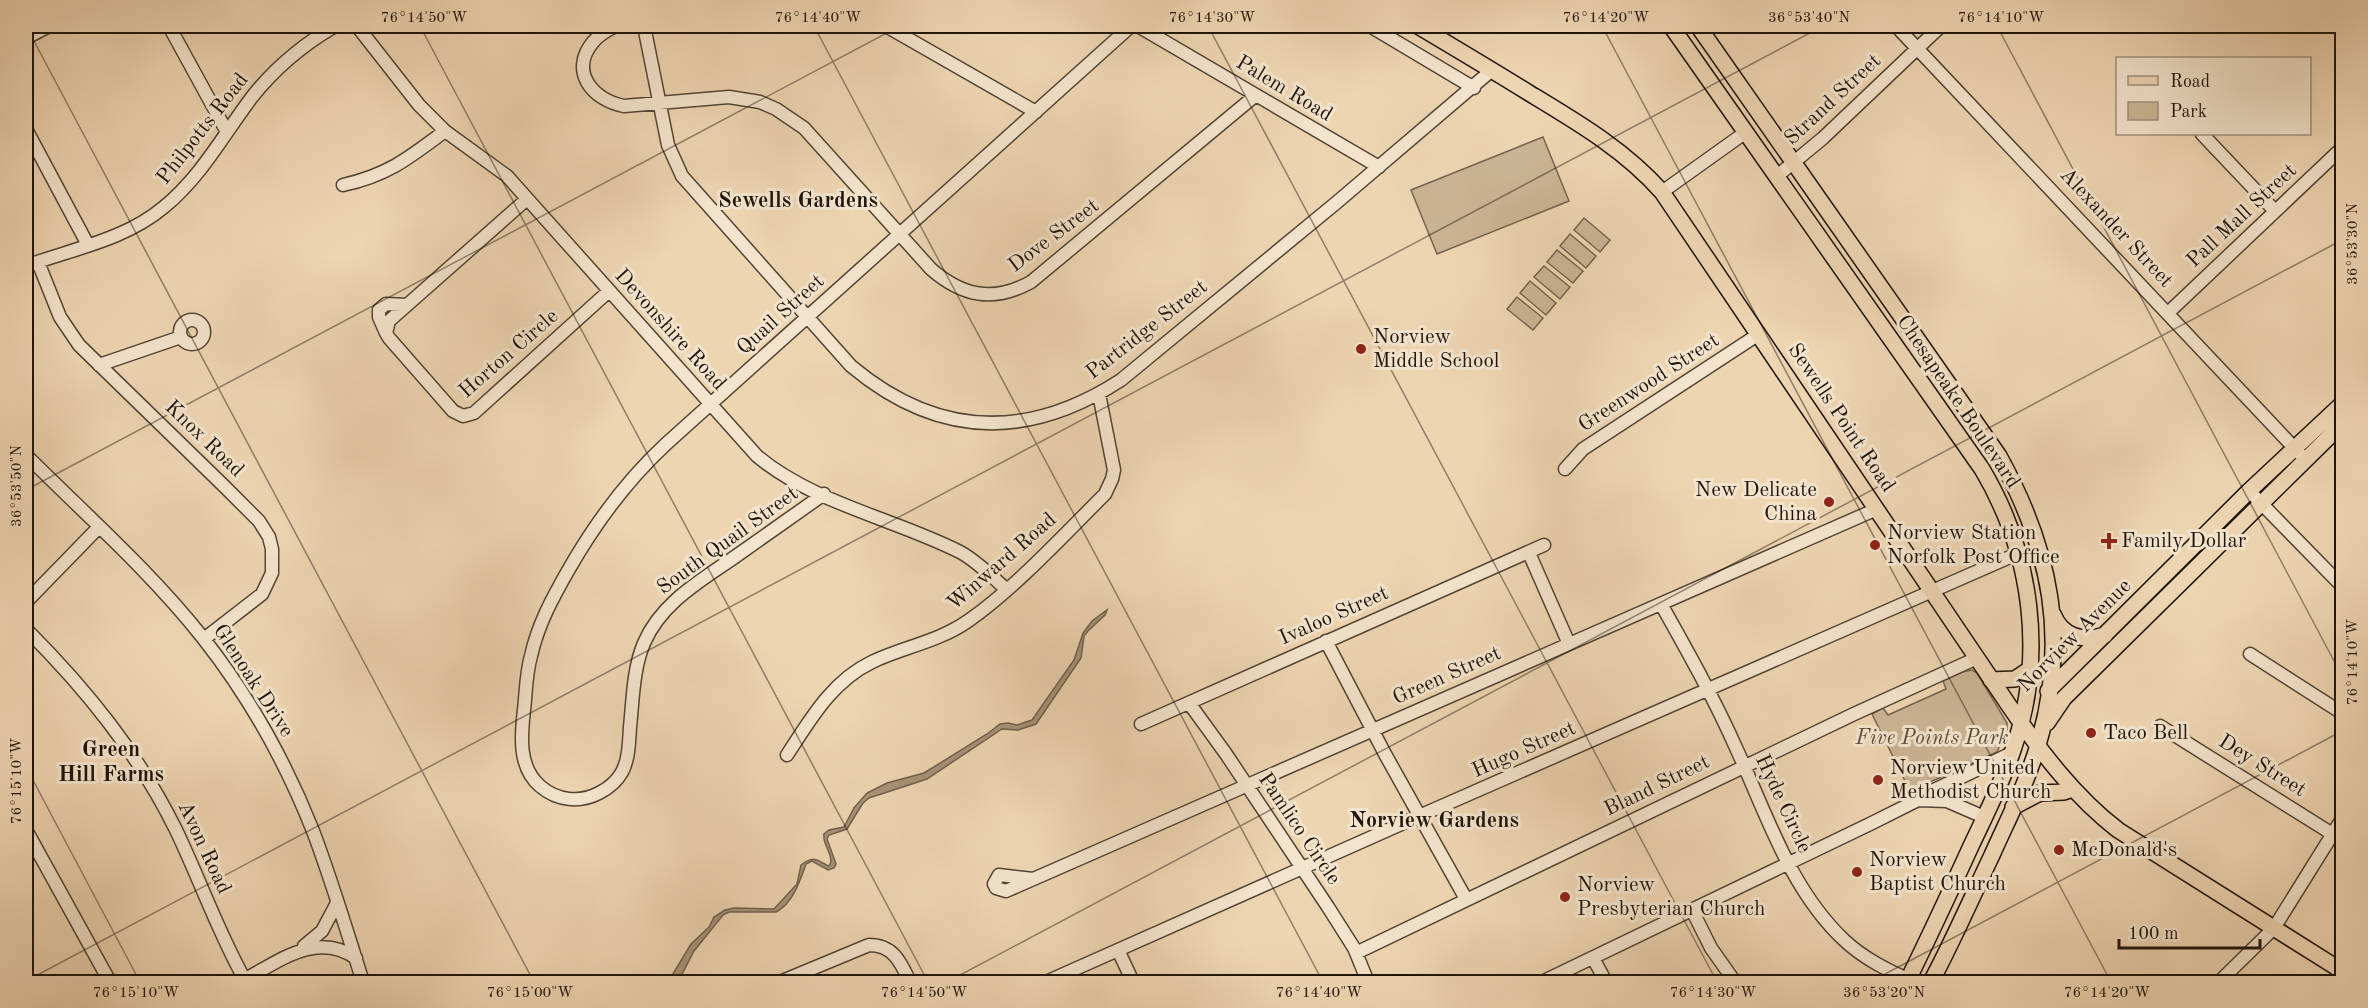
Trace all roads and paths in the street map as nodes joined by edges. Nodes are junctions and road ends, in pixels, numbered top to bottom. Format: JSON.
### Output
{"nodes":[{"id":1,"x":49,"y":26,"type":"edge"},
{"id":2,"x":169,"y":26,"type":"edge"},
{"id":3,"x":335,"y":26,"type":"edge"},
{"id":4,"x":357,"y":26,"type":"edge"},
{"id":5,"x":616,"y":26,"type":"edge"},
{"id":6,"x":644,"y":26,"type":"edge"},
{"id":7,"x":886,"y":26,"type":"edge"},
{"id":8,"x":1131,"y":26,"type":"edge"},
{"id":9,"x":1138,"y":26,"type":"edge"},
{"id":10,"x":1370,"y":26,"type":"edge"},
{"id":11,"x":1418,"y":26,"type":"edge"},
{"id":12,"x":1671,"y":26,"type":"edge"},
{"id":13,"x":1698,"y":26,"type":"edge"},
{"id":14,"x":1896,"y":26,"type":"edge"},
{"id":15,"x":1941,"y":26,"type":"edge"},
{"id":16,"x":26,"y":38,"type":"edge"},
{"id":17,"x":1918,"y":49,"type":"junction"},
{"id":18,"x":1492,"y":70,"type":"junction"},
{"id":19,"x":1474,"y":88,"type":"junction"},
{"id":20,"x":1256,"y":95,"type":"junction"},
{"id":21,"x":658,"y":103,"type":"junction"},
{"id":22,"x":1036,"y":112,"type":"junction"},
{"id":23,"x":26,"y":129,"type":"edge"},
{"id":24,"x":445,"y":131,"type":"junction"},
{"id":25,"x":227,"y":132,"type":"junction"},
{"id":26,"x":1746,"y":132,"type":"junction"},
{"id":27,"x":2203,"y":135,"type":"edge"},
{"id":28,"x":2343,"y":148,"type":"edge"},
{"id":29,"x":1794,"y":162,"type":"junction"},
{"id":30,"x":1379,"y":167,"type":"junction"},
{"id":31,"x":1777,"y":176,"type":"junction"},
{"id":32,"x":344,"y":185,"type":"dead end"},
{"id":33,"x":1662,"y":192,"type":"junction"},
{"id":34,"x":527,"y":199,"type":"junction"},
{"id":35,"x":2275,"y":212,"type":"junction"},
{"id":36,"x":900,"y":234,"type":"junction"},
{"id":37,"x":88,"y":245,"type":"junction"},
{"id":38,"x":38,"y":262,"type":"junction"},
{"id":39,"x":26,"y":266,"type":"edge"},
{"id":40,"x":609,"y":291,"type":"junction"},
{"id":41,"x":2169,"y":312,"type":"junction"},
{"id":42,"x":808,"y":318,"type":"junction"},
{"id":43,"x":1759,"y":334,"type":"junction"},
{"id":44,"x":180,"y":337,"type":"dead end"},
{"id":45,"x":99,"y":365,"type":"junction"},
{"id":46,"x":1099,"y":394,"type":"junction"},
{"id":47,"x":2343,"y":404,"type":"edge"},
{"id":48,"x":710,"y":405,"type":"junction"},
{"id":49,"x":2343,"y":424,"type":"edge"},
{"id":50,"x":2294,"y":448,"type":"junction"},
{"id":51,"x":26,"y":455,"type":"edge"},
{"id":52,"x":1999,"y":456,"type":"junction"},
{"id":53,"x":2305,"y":460,"type":"junction"},
{"id":54,"x":1565,"y":469,"type":"dead end"},
{"id":55,"x":1982,"y":469,"type":"junction"},
{"id":56,"x":2249,"y":491,"type":"junction"},
{"id":57,"x":824,"y":494,"type":"junction"},
{"id":58,"x":2261,"y":503,"type":"junction"},
{"id":59,"x":1877,"y":509,"type":"junction"},
{"id":60,"x":99,"y":527,"type":"junction"},
{"id":61,"x":1544,"y":545,"type":"dead end"},
{"id":62,"x":1529,"y":553,"type":"junction"},
{"id":63,"x":2019,"y":553,"type":"junction"},
{"id":64,"x":2343,"y":586,"type":"edge"},
{"id":65,"x":1006,"y":589,"type":"junction"},
{"id":66,"x":1932,"y":591,"type":"junction"},
{"id":67,"x":26,"y":602,"type":"edge"},
{"id":68,"x":1661,"y":604,"type":"junction"},
{"id":69,"x":2052,"y":612,"type":"junction"},
{"id":70,"x":26,"y":629,"type":"edge"},
{"id":71,"x":2104,"y":635,"type":"junction"},
{"id":72,"x":204,"y":639,"type":"junction"},
{"id":73,"x":1326,"y":641,"type":"junction"},
{"id":74,"x":1569,"y":644,"type":"junction"},
{"id":75,"x":2250,"y":654,"type":"dead end"},
{"id":76,"x":1977,"y":658,"type":"junction"},
{"id":77,"x":2030,"y":669,"type":"junction"},
{"id":78,"x":1991,"y":680,"type":"junction"},
{"id":79,"x":527,"y":682,"type":"joint"},
{"id":80,"x":2050,"y":689,"type":"junction"},
{"id":81,"x":1709,"y":690,"type":"junction"},
{"id":82,"x":1189,"y":703,"type":"junction"},
{"id":83,"x":2343,"y":713,"type":"edge"},
{"id":84,"x":1141,"y":724,"type":"dead end"},
{"id":85,"x":2021,"y":724,"type":"junction"},
{"id":86,"x":2160,"y":726,"type":"dead end"},
{"id":87,"x":1372,"y":730,"type":"junction"},
{"id":88,"x":2038,"y":746,"type":"junction"},
{"id":89,"x":2012,"y":753,"type":"junction"},
{"id":90,"x":787,"y":755,"type":"dead end"},
{"id":91,"x":1744,"y":766,"type":"junction"},
{"id":92,"x":1247,"y":786,"type":"junction"},
{"id":93,"x":2073,"y":789,"type":"junction"},
{"id":94,"x":1918,"y":800,"type":"junction"},
{"id":95,"x":2013,"y":807,"type":"junction"},
{"id":96,"x":1419,"y":816,"type":"junction"},
{"id":97,"x":1984,"y":817,"type":"junction"},
{"id":98,"x":2343,"y":819,"type":"edge"},
{"id":99,"x":26,"y":830,"type":"edge"},
{"id":100,"x":2338,"y":837,"type":"edge"},
{"id":101,"x":1789,"y":864,"type":"junction"},
{"id":102,"x":1303,"y":869,"type":"junction"},
{"id":103,"x":1033,"y":879,"type":"dead end"},
{"id":104,"x":1466,"y":899,"type":"junction"},
{"id":105,"x":337,"y":903,"type":"junction"},
{"id":106,"x":1692,"y":910,"type":"junction"},
{"id":107,"x":2274,"y":928,"type":"junction"},
{"id":108,"x":299,"y":950,"type":"junction"},
{"id":109,"x":1118,"y":950,"type":"junction"},
{"id":110,"x":1356,"y":952,"type":"junction"},
{"id":111,"x":356,"y":958,"type":"junction"},
{"id":112,"x":1593,"y":958,"type":"junction"},
{"id":113,"x":2343,"y":971,"type":"edge"},
{"id":114,"x":242,"y":981,"type":"edge"},
{"id":115,"x":110,"y":982,"type":"edge"},
{"id":116,"x":363,"y":982,"type":"edge"},
{"id":117,"x":780,"y":982,"type":"edge"},
{"id":118,"x":910,"y":982,"type":"edge"},
{"id":119,"x":1046,"y":982,"type":"edge"},
{"id":120,"x":1133,"y":982,"type":"edge"},
{"id":121,"x":1368,"y":982,"type":"edge"},
{"id":122,"x":1542,"y":982,"type":"edge"},
{"id":123,"x":1606,"y":982,"type":"edge"},
{"id":124,"x":1735,"y":982,"type":"edge"},
{"id":125,"x":1910,"y":982,"type":"edge"},
{"id":126,"x":1931,"y":982,"type":"edge"},
{"id":127,"x":2219,"y":982,"type":"edge"}],
"edges":[{"from":1,"to":16,"type":"street"},
{"from":2,"to":25,"type":"street"},
{"from":3,"to":25,"type":"street","name":"Philpotts Road"},
{"from":4,"to":24,"type":"street","name":"Devonshire Road"},
{"from":5,"to":21,"type":"street","name":"Dove Street"},
{"from":6,"to":21,"type":"street","name":"Partridge Street"},
{"from":7,"to":22,"type":"street"},
{"from":8,"to":22,"type":"street","name":"Quail Street"},
{"from":9,"to":20,"type":"street","name":"Palem Road"},
{"from":10,"to":19,"type":"street"},
{"from":11,"to":18,"type":"main road","name":"Sewells Point Road"},
{"from":12,"to":26,"type":"main road","name":"Chesapeake Boulevard"},
{"from":13,"to":29,"type":"main road","name":"Chesapeake Boulevard"},
{"from":14,"to":17,"type":"street","name":"Alexander Street"},
{"from":15,"to":17,"type":"street","name":"Strand Street"},
{"from":17,"to":29,"type":"street","name":"Strand Street"},
{"from":17,"to":41,"type":"street","name":"Alexander Street"},
{"from":18,"to":19,"type":"street","name":"Partridge Street"},
{"from":18,"to":33,"type":"main road","name":"Sewells Point Road"},
{"from":19,"to":30,"type":"street","name":"Partridge Street"},
{"from":20,"to":30,"type":"street","name":"Palem Road"},
{"from":20,"to":36,"type":"street","name":"Dove Street"},
{"from":21,"to":36,"type":"street","name":"Dove Street"},
{"from":21,"to":42,"type":"street","name":"Partridge Street"},
{"from":22,"to":36,"type":"street","name":"Quail Street"},
{"from":23,"to":37,"type":"street"},
{"from":24,"to":32,"type":"street"},
{"from":24,"to":34,"type":"street","name":"Devonshire Road"},
{"from":25,"to":37,"type":"street","name":"Philpotts Road"},
{"from":26,"to":31,"type":"main road","name":"Chesapeake Boulevard"},
{"from":26,"to":33,"type":"street"},
{"from":27,"to":35,"type":"street"},
{"from":28,"to":35,"type":"street","name":"Pall Mall Street"},
{"from":29,"to":31,"type":"street","name":"Strand Street"},
{"from":29,"to":52,"type":"main road","name":"Chesapeake Boulevard"},
{"from":30,"to":46,"type":"street","name":"Partridge Street"},
{"from":31,"to":55,"type":"main road","name":"Chesapeake Boulevard"},
{"from":33,"to":43,"type":"main road","name":"Sewells Point Road"},
{"from":34,"to":40,"type":"street","name":"Devonshire Road"},
{"from":34,"to":40,"type":"street","name":"Horton Circle"},
{"from":35,"to":41,"type":"street","name":"Pall Mall Street"},
{"from":36,"to":42,"type":"street","name":"Quail Street"},
{"from":37,"to":38,"type":"street","name":"Philpotts Road"},
{"from":38,"to":39,"type":"street","name":"Philpotts Road"},
{"from":38,"to":45,"type":"street","name":"Knox Road"},
{"from":40,"to":48,"type":"street","name":"Devonshire Road"},
{"from":41,"to":50,"type":"street","name":"Alexander Street"},
{"from":42,"to":46,"type":"street","name":"Partridge Street"},
{"from":42,"to":48,"type":"street","name":"Quail Street"},
{"from":43,"to":54,"type":"street","name":"Greenwood Street"},
{"from":43,"to":59,"type":"main road","name":"Sewells Point Road"},
{"from":44,"to":45,"type":"street"},
{"from":45,"to":72,"type":"street","name":"Knox Road"},
{"from":46,"to":65,"type":"street","name":"Winward Road"},
{"from":47,"to":50,"type":"main road","name":"Norview Avenue"},
{"from":48,"to":57,"type":"street","name":"Devonshire Road"},
{"from":48,"to":79,"type":"street","name":"Quail Street"},
{"from":49,"to":53,"type":"main road","name":"Norview Avenue"},
{"from":50,"to":53,"type":"street","name":"Alexander Street"},
{"from":50,"to":56,"type":"main road","name":"Norview Avenue"},
{"from":51,"to":60,"type":"street","name":"Glenoak Drive"},
{"from":52,"to":55,"type":"main road"},
{"from":52,"to":69,"type":"main road","name":"Chesapeake Boulevard"},
{"from":53,"to":58,"type":"main road","name":"Norview Avenue"},
{"from":55,"to":63,"type":"main road","name":"Chesapeake Boulevard"},
{"from":56,"to":58,"type":"street"},
{"from":56,"to":71,"type":"main road","name":"Norview Avenue"},
{"from":57,"to":65,"type":"street","name":"Devonshire Road"},
{"from":57,"to":79,"type":"street","name":"South Quail Street"},
{"from":58,"to":64,"type":"street"},
{"from":58,"to":88,"type":"main road","name":"Norview Avenue"},
{"from":59,"to":66,"type":"main road","name":"Sewells Point Road"},
{"from":59,"to":68,"type":"street","name":"Green Street"},
{"from":60,"to":67,"type":"street"},
{"from":60,"to":72,"type":"street","name":"Glenoak Drive"},
{"from":61,"to":62,"type":"street","name":"Ivaloo Street"},
{"from":62,"to":73,"type":"street","name":"Ivaloo Street"},
{"from":62,"to":74,"type":"street"},
{"from":63,"to":66,"type":"street","name":"Hugo Street"},
{"from":63,"to":77,"type":"main road","name":"Chesapeake Boulevard"},
{"from":65,"to":90,"type":"street","name":"Winward Road"},
{"from":66,"to":76,"type":"main road","name":"Sewells Point Road"},
{"from":66,"to":81,"type":"street","name":"Hugo Street"},
{"from":68,"to":74,"type":"street","name":"Green Street"},
{"from":68,"to":81,"type":"street","name":"Hyde Circle"},
{"from":69,"to":71,"type":"main road"},
{"from":69,"to":80,"type":"main road","name":"Chesapeake Boulevard"},
{"from":70,"to":114,"type":"street","name":"Avon Road"},
{"from":71,"to":80,"type":"main road","name":"Norview Avenue"},
{"from":72,"to":105,"type":"street","name":"Glenoak Drive"},
{"from":73,"to":82,"type":"street","name":"Ivaloo Street"},
{"from":73,"to":87,"type":"street"},
{"from":74,"to":87,"type":"street","name":"Green Street"},
{"from":75,"to":83,"type":"street"},
{"from":76,"to":78,"type":"main road","name":"Sewells Point Road"},
{"from":76,"to":91,"type":"street","name":"Bland Street"},
{"from":77,"to":78,"type":"main road"},
{"from":77,"to":85,"type":"main road","name":"Chesapeake Boulevard"},
{"from":78,"to":85,"type":"main road","name":"Sewells Point Road"},
{"from":80,"to":85,"type":"main road","name":"Norview Avenue"},
{"from":80,"to":88,"type":"main road","name":"Chesapeake Boulevard"},
{"from":81,"to":91,"type":"street","name":"Hyde Circle"},
{"from":81,"to":96,"type":"street","name":"Hugo Street"},
{"from":82,"to":84,"type":"street","name":"Ivaloo Street"},
{"from":82,"to":92,"type":"street","name":"Pamlico Circle"},
{"from":85,"to":88,"type":"main road","name":"Sewells Point Road"},
{"from":85,"to":89,"type":"main road","name":"Chesapeake Boulevard"},
{"from":86,"to":100,"type":"street","name":"Dey Street"},
{"from":87,"to":92,"type":"street","name":"Green Street"},
{"from":87,"to":96,"type":"street"},
{"from":88,"to":93,"type":"main road","name":"Sewells Point Road"},
{"from":88,"to":95,"type":"main road","name":"Chesapeake Boulevard"},
{"from":89,"to":94,"type":"street"},
{"from":89,"to":97,"type":"main road","name":"Chesapeake Boulevard"},
{"from":91,"to":101,"type":"street","name":"Hyde Circle"},
{"from":91,"to":104,"type":"street","name":"Bland Street"},
{"from":92,"to":102,"type":"street","name":"Pamlico Circle"},
{"from":92,"to":103,"type":"street","name":"Green Street"},
{"from":93,"to":95,"type":"main road"},
{"from":93,"to":107,"type":"main road","name":"Sewells Point Road"},
{"from":94,"to":97,"type":"street"},
{"from":94,"to":101,"type":"street"},
{"from":95,"to":126,"type":"main road","name":"Chesapeake Boulevard"},
{"from":96,"to":102,"type":"street","name":"Hugo Street"},
{"from":96,"to":104,"type":"street"},
{"from":97,"to":125,"type":"main road","name":"Chesapeake Boulevard"},
{"from":98,"to":100,"type":"street"},
{"from":99,"to":115,"type":"street"},
{"from":100,"to":107,"type":"street"},
{"from":101,"to":106,"type":"street"},
{"from":101,"to":125,"type":"street","name":"Hyde Circle"},
{"from":102,"to":109,"type":"street","name":"Hugo Street"},
{"from":102,"to":110,"type":"street","name":"Pamlico Circle"},
{"from":104,"to":110,"type":"street","name":"Bland Street"},
{"from":105,"to":108,"type":"street"},
{"from":105,"to":111,"type":"street","name":"Glenoak Drive"},
{"from":106,"to":112,"type":"street"},
{"from":106,"to":124,"type":"street"},
{"from":107,"to":113,"type":"main road","name":"Sewells Point Road"},
{"from":107,"to":127,"type":"street"},
{"from":108,"to":111,"type":"street"},
{"from":108,"to":114,"type":"street"},
{"from":109,"to":119,"type":"street","name":"Hugo Street"},
{"from":109,"to":120,"type":"street"},
{"from":110,"to":121,"type":"street","name":"Pamlico Circle"},
{"from":111,"to":116,"type":"street","name":"Glenoak Drive"},
{"from":112,"to":122,"type":"street"},
{"from":112,"to":123,"type":"street"},
{"from":117,"to":118,"type":"street"}]}
